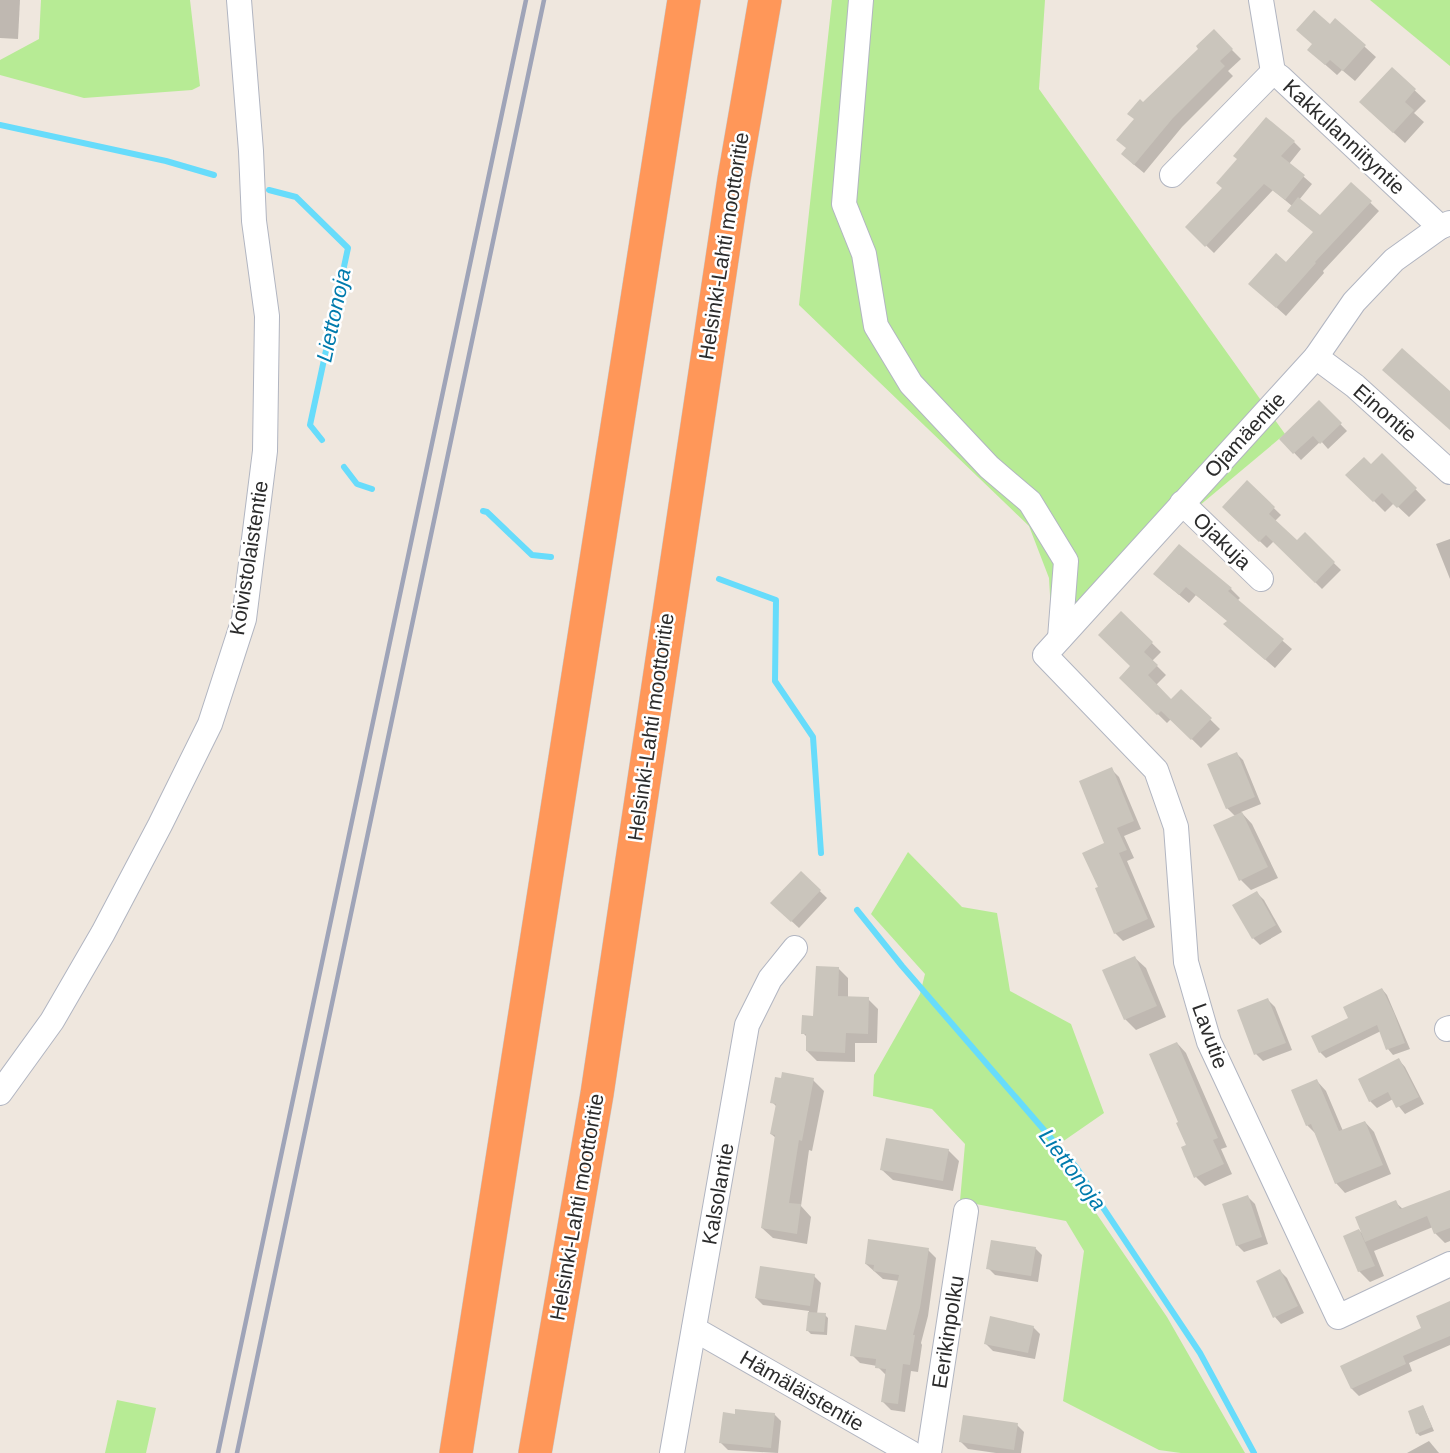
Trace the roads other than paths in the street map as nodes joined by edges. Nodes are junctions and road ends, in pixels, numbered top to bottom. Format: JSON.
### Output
{"nodes":[{"id":1,"x":239,"y":0,"type":"edge"},
{"id":2,"x":684,"y":0,"type":"edge"},
{"id":3,"x":765,"y":0,"type":"edge"},
{"id":4,"x":861,"y":0,"type":"edge"},
{"id":5,"x":1261,"y":0,"type":"edge"},
{"id":6,"x":1273,"y":72,"type":"junction"},
{"id":7,"x":1172,"y":175,"type":"dead end"},
{"id":8,"x":1445,"y":225,"type":"edge"},
{"id":9,"x":1316,"y":357,"type":"junction"},
{"id":10,"x":1450,"y":472,"type":"edge"},
{"id":11,"x":1182,"y":503,"type":"junction"},
{"id":12,"x":1262,"y":579,"type":"dead end"},
{"id":13,"x":1053,"y":646,"type":"junction"},
{"id":14,"x":795,"y":948,"type":"dead end"},
{"id":15,"x":0,"y":1093,"type":"edge"},
{"id":16,"x":966,"y":1211,"type":"dead end"},
{"id":17,"x":1450,"y":1264,"type":"edge"},
{"id":18,"x":694,"y":1329,"type":"junction"},
{"id":19,"x":456,"y":1453,"type":"edge"},
{"id":20,"x":535,"y":1453,"type":"edge"},
{"id":21,"x":672,"y":1453,"type":"edge"},
{"id":22,"x":911,"y":1453,"type":"edge"},
{"id":23,"x":929,"y":1453,"type":"edge"}],
"edges":[{"from":1,"to":15,"type":"street","name":"Koivistolaistentie"},
{"from":2,"to":19,"type":"highway"},
{"from":3,"to":20,"type":"highway","name":"Helsinki-Lahti moottoritie"},
{"from":4,"to":13,"type":"street"},
{"from":5,"to":6,"type":"street","name":"Kakkulanniityntie"},
{"from":6,"to":7,"type":"street"},
{"from":6,"to":8,"type":"street","name":"Kakkulanniityntie"},
{"from":8,"to":9,"type":"street","name":"Ojamäentie"},
{"from":9,"to":10,"type":"street","name":"Einontie"},
{"from":9,"to":11,"type":"street","name":"Ojamäentie"},
{"from":11,"to":12,"type":"street","name":"Ojakuja"},
{"from":11,"to":13,"type":"street","name":"Ojamäentie"},
{"from":13,"to":17,"type":"street","name":"Lavutie"},
{"from":14,"to":18,"type":"street","name":"Kalsolantie"},
{"from":16,"to":23,"type":"street","name":"Eerikinpolku"},
{"from":18,"to":21,"type":"street","name":"Kalsolantie"},
{"from":18,"to":22,"type":"street","name":"Hämäläistentie"}]}
